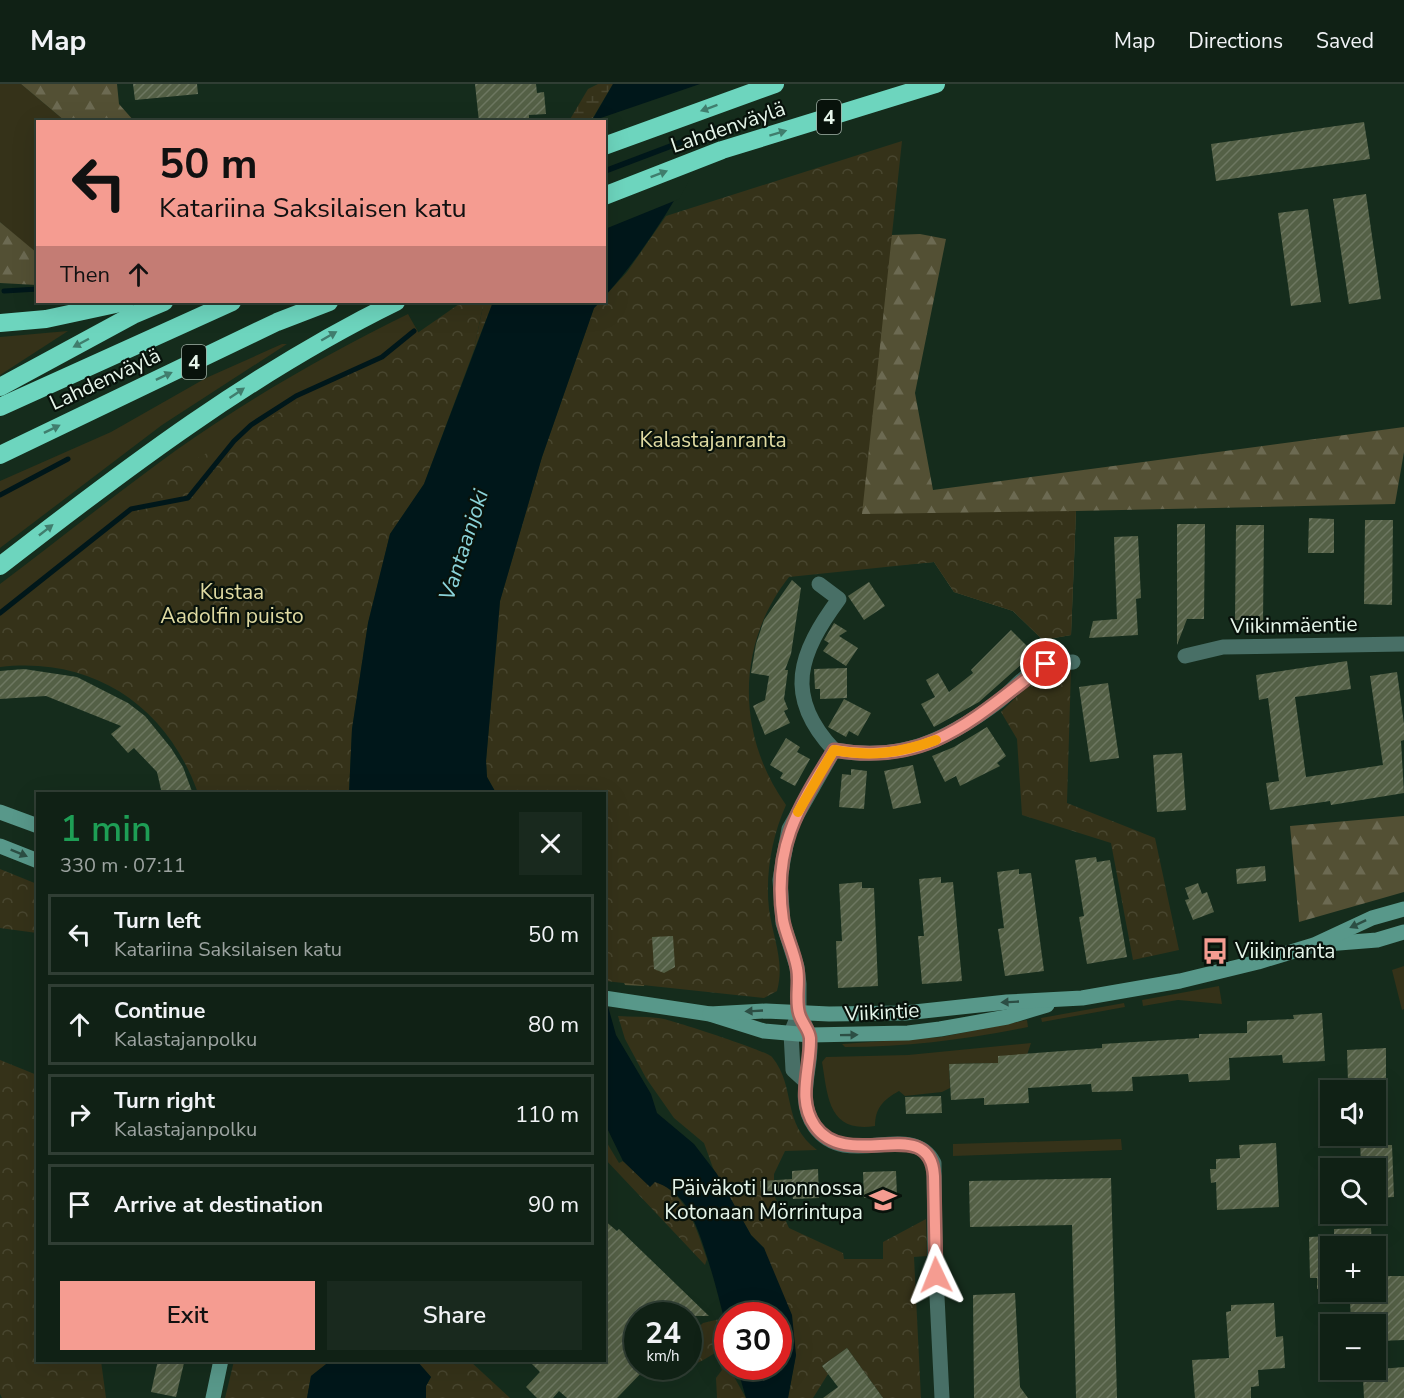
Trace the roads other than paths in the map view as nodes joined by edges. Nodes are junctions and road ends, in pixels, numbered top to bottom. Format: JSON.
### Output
{"nodes":[{"id":1,"x":936,"y":84,"type":"edge"},
{"id":2,"x":770,"y":86,"type":"edge"},
{"id":3,"x":606,"y":145,"type":"edge"},
{"id":4,"x":606,"y":195,"type":"edge"},
{"id":5,"x":120,"y":303,"type":"edge"},
{"id":6,"x":163,"y":303,"type":"edge"},
{"id":7,"x":230,"y":303,"type":"edge"},
{"id":8,"x":326,"y":303,"type":"edge"},
{"id":9,"x":394,"y":303,"type":"edge"},
{"id":10,"x":0,"y":323,"type":"edge"},
{"id":11,"x":0,"y":387,"type":"edge"},
{"id":12,"x":0,"y":407,"type":"edge"},
{"id":13,"x":0,"y":455,"type":"edge"},
{"id":14,"x":0,"y":566,"type":"edge"},
{"id":15,"x":819,"y":584,"type":"dead end"},
{"id":16,"x":1404,"y":644,"type":"edge"},
{"id":17,"x":1185,"y":656,"type":"dead end"},
{"id":18,"x":1073,"y":662,"type":"dead end"},
{"id":19,"x":834,"y":750,"type":"junction"},
{"id":20,"x":0,"y":812,"type":"edge"},
{"id":21,"x":36,"y":825,"type":"edge"},
{"id":22,"x":0,"y":846,"type":"edge"},
{"id":23,"x":36,"y":860,"type":"edge"},
{"id":24,"x":1404,"y":909,"type":"edge"},
{"id":25,"x":1404,"y":932,"type":"edge"},
{"id":26,"x":1314,"y":945,"type":"junction"},
{"id":27,"x":606,"y":998,"type":"edge"},
{"id":28,"x":1054,"y":1001,"type":"junction"},
{"id":29,"x":799,"y":1013,"type":"junction"},
{"id":30,"x":710,"y":1014,"type":"junction"},
{"id":31,"x":791,"y":1033,"type":"junction"},
{"id":32,"x":810,"y":1035,"type":"junction"},
{"id":33,"x":804,"y":1080,"type":"junction"},
{"id":34,"x":221,"y":1362,"type":"edge"},
{"id":35,"x":213,"y":1398,"type":"edge"},
{"id":36,"x":942,"y":1398,"type":"edge"}],
"edges":[{"from":4,"to":1,"type":"highway","name":"Lahdenväylä","number":"4","one_way":true},
{"from":2,"to":3,"type":"highway","name":"Lahdenväylä","one_way":true},
{"from":5,"to":10,"type":"highway"},
{"from":6,"to":11,"type":"highway","one_way":true},
{"from":7,"to":12,"type":"highway","name":"Lahdenväylä","number":"4"},
{"from":13,"to":8,"type":"highway","name":"Lahdenväylä","number":"4","one_way":true},
{"from":14,"to":9,"type":"highway","one_way":true},
{"from":15,"to":19,"type":"street"},
{"from":16,"to":17,"type":"street","name":"Viikinmäentie"},
{"from":18,"to":19,"type":"street"},
{"from":19,"to":29,"type":"street"},
{"from":20,"to":21,"type":"main road"},
{"from":22,"to":23,"type":"main road","one_way":true},
{"from":24,"to":26,"type":"main road","name":"Viikintie","one_way":true},
{"from":25,"to":26,"type":"main road","name":"Viikintie"},
{"from":26,"to":28,"type":"main road","name":"Viikintie"},
{"from":27,"to":30,"type":"main road","name":"Viikintie"},
{"from":28,"to":29,"type":"main road","name":"Viikintie","one_way":true},
{"from":32,"to":28,"type":"main road","name":"Viikintie","one_way":true},
{"from":29,"to":30,"type":"main road","name":"Viikintie","one_way":true},
{"from":29,"to":31,"type":"street"},
{"from":29,"to":32,"type":"street"},
{"from":30,"to":31,"type":"main road","name":"Viikintie"},
{"from":31,"to":32,"type":"main road","name":"Viikintie"},
{"from":31,"to":33,"type":"street"},
{"from":32,"to":33,"type":"street"},
{"from":33,"to":36,"type":"street"},
{"from":34,"to":35,"type":"main road"}]}
